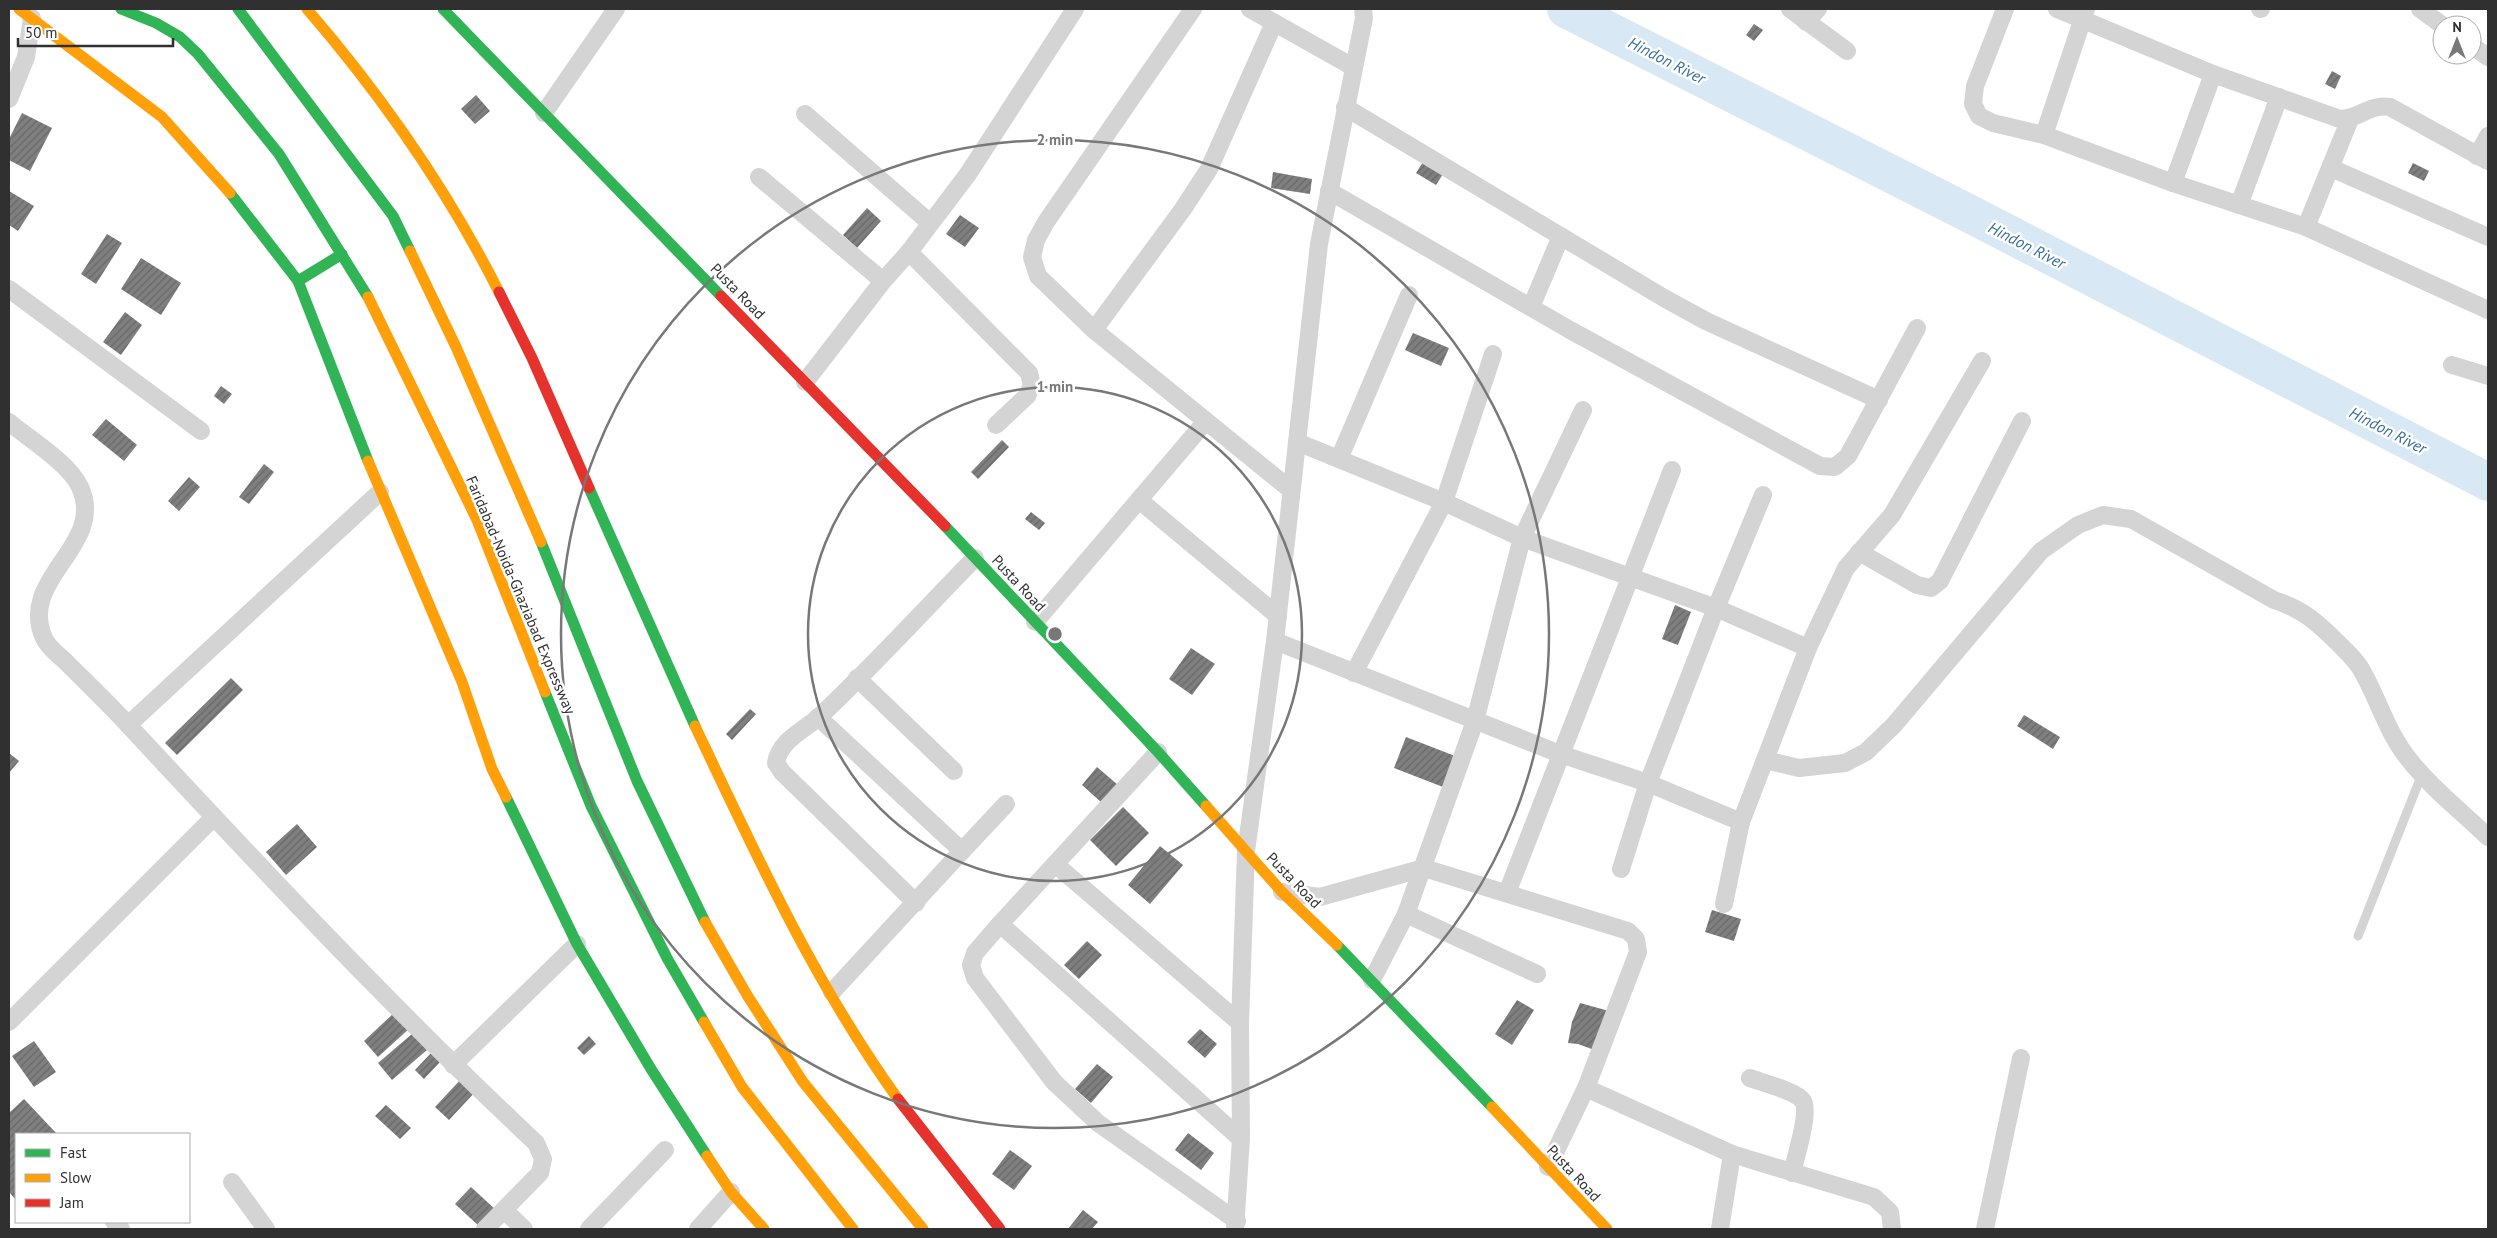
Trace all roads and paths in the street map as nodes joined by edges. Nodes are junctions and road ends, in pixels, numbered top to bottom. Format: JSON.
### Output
{"nodes":[{"id":1,"x":121,"y":9,"type":"edge"},
{"id":2,"x":238,"y":9,"type":"edge"},
{"id":3,"x":307,"y":9,"type":"edge"},
{"id":4,"x":443,"y":9,"type":"edge"},
{"id":5,"x":616,"y":9,"type":"edge"},
{"id":6,"x":1075,"y":9,"type":"edge"},
{"id":7,"x":1193,"y":9,"type":"edge"},
{"id":8,"x":1250,"y":9,"type":"edge"},
{"id":9,"x":1363,"y":9,"type":"edge"},
{"id":10,"x":1790,"y":9,"type":"edge"},
{"id":11,"x":1818,"y":9,"type":"edge"},
{"id":12,"x":2005,"y":9,"type":"edge"},
{"id":13,"x":2059,"y":9,"type":"edge"},
{"id":14,"x":2420,"y":9,"type":"edge"},
{"id":15,"x":25,"y":13,"type":"edge"},
{"id":16,"x":2084,"y":14,"type":"edge"},
{"id":17,"x":2432,"y":18,"type":"edge"},
{"id":18,"x":1274,"y":22,"type":"junction"},
{"id":19,"x":1806,"y":22,"type":"junction"},
{"id":20,"x":1846,"y":51,"type":"dead end"},
{"id":21,"x":1353,"y":67,"type":"junction"},
{"id":22,"x":2213,"y":74,"type":"junction"},
{"id":23,"x":2279,"y":98,"type":"junction"},
{"id":24,"x":9,"y":99,"type":"edge"},
{"id":25,"x":1345,"y":107,"type":"junction"},
{"id":26,"x":544,"y":113,"type":"junction"},
{"id":27,"x":805,"y":114,"type":"dead end"},
{"id":28,"x":2350,"y":119,"type":"junction"},
{"id":29,"x":2044,"y":136,"type":"junction"},
{"id":30,"x":2488,"y":136,"type":"edge"},
{"id":31,"x":2483,"y":159,"type":"edge"},
{"id":32,"x":2331,"y":168,"type":"junction"},
{"id":33,"x":759,"y":177,"type":"dead end"},
{"id":34,"x":2173,"y":183,"type":"junction"},
{"id":35,"x":1329,"y":191,"type":"junction"},
{"id":36,"x":2239,"y":205,"type":"junction"},
{"id":37,"x":930,"y":222,"type":"junction"},
{"id":38,"x":2306,"y":227,"type":"junction"},
{"id":39,"x":1561,"y":236,"type":"junction"},
{"id":40,"x":2488,"y":237,"type":"edge"},
{"id":41,"x":909,"y":252,"type":"junction"},
{"id":42,"x":342,"y":254,"type":"junction"},
{"id":43,"x":298,"y":281,"type":"junction"},
{"id":44,"x":883,"y":281,"type":"junction"},
{"id":45,"x":9,"y":289,"type":"edge"},
{"id":46,"x":1408,"y":295,"type":"dead end"},
{"id":47,"x":1531,"y":307,"type":"junction"},
{"id":48,"x":2488,"y":310,"type":"edge"},
{"id":49,"x":1917,"y":328,"type":"dead end"},
{"id":50,"x":1094,"y":330,"type":"junction"},
{"id":51,"x":1493,"y":354,"type":"dead end"},
{"id":52,"x":1982,"y":361,"type":"dead end"},
{"id":53,"x":2452,"y":365,"type":"dead end"},
{"id":54,"x":2488,"y":376,"type":"edge"},
{"id":55,"x":805,"y":382,"type":"junction"},
{"id":56,"x":1878,"y":400,"type":"junction"},
{"id":57,"x":1582,"y":410,"type":"dead end"},
{"id":58,"x":1206,"y":421,"type":"junction"},
{"id":59,"x":2022,"y":421,"type":"dead end"},
{"id":60,"x":9,"y":422,"type":"edge"},
{"id":61,"x":996,"y":425,"type":"dead end"},
{"id":62,"x":201,"y":431,"type":"dead end"},
{"id":63,"x":1297,"y":442,"type":"junction"},
{"id":64,"x":1339,"y":459,"type":"junction"},
{"id":65,"x":1672,"y":470,"type":"dead end"},
{"id":66,"x":1291,"y":490,"type":"junction"},
{"id":67,"x":380,"y":492,"type":"junction"},
{"id":68,"x":1762,"y":495,"type":"dead end"},
{"id":69,"x":1139,"y":500,"type":"junction"},
{"id":70,"x":1444,"y":502,"type":"junction"},
{"id":71,"x":1522,"y":538,"type":"junction"},
{"id":72,"x":1859,"y":552,"type":"junction"},
{"id":73,"x":975,"y":558,"type":"junction"},
{"id":74,"x":1629,"y":578,"type":"junction"},
{"id":75,"x":1716,"y":608,"type":"junction"},
{"id":76,"x":1278,"y":616,"type":"junction"},
{"id":77,"x":1035,"y":622,"type":"junction"},
{"id":78,"x":1275,"y":641,"type":"junction"},
{"id":79,"x":1808,"y":648,"type":"junction"},
{"id":80,"x":1354,"y":673,"type":"junction"},
{"id":81,"x":857,"y":678,"type":"junction"},
{"id":82,"x":818,"y":717,"type":"junction"},
{"id":83,"x":1475,"y":721,"type":"junction"},
{"id":84,"x":128,"y":725,"type":"junction"},
{"id":85,"x":1158,"y":752,"type":"junction"},
{"id":86,"x":1560,"y":754,"type":"junction"},
{"id":87,"x":1765,"y":760,"type":"junction"},
{"id":88,"x":954,"y":771,"type":"dead end"},
{"id":89,"x":2422,"y":774,"type":"junction"},
{"id":90,"x":1648,"y":783,"type":"junction"},
{"id":91,"x":1006,"y":804,"type":"dead end"},
{"id":92,"x":214,"y":817,"type":"junction"},
{"id":93,"x":1741,"y":822,"type":"junction"},
{"id":94,"x":2488,"y":837,"type":"edge"},
{"id":95,"x":962,"y":851,"type":"junction"},
{"id":96,"x":1246,"y":851,"type":"junction"},
{"id":97,"x":1055,"y":864,"type":"junction"},
{"id":98,"x":1424,"y":868,"type":"junction"},
{"id":99,"x":1622,"y":869,"type":"dead end"},
{"id":100,"x":1282,"y":892,"type":"junction"},
{"id":101,"x":1507,"y":893,"type":"junction"},
{"id":102,"x":916,"y":902,"type":"junction"},
{"id":103,"x":1724,"y":904,"type":"dead end"},
{"id":104,"x":1406,"y":914,"type":"junction"},
{"id":105,"x":1000,"y":924,"type":"junction"},
{"id":106,"x":2358,"y":936,"type":"dead end"},
{"id":107,"x":577,"y":944,"type":"junction"},
{"id":108,"x":1537,"y":974,"type":"dead end"},
{"id":109,"x":1372,"y":980,"type":"junction"},
{"id":110,"x":832,"y":992,"type":"junction"},
{"id":111,"x":9,"y":1022,"type":"edge"},
{"id":112,"x":1240,"y":1023,"type":"junction"},
{"id":113,"x":2021,"y":1058,"type":"dead end"},
{"id":114,"x":453,"y":1065,"type":"junction"},
{"id":115,"x":1750,"y":1078,"type":"dead end"},
{"id":116,"x":1586,"y":1088,"type":"junction"},
{"id":117,"x":1241,"y":1139,"type":"junction"},
{"id":118,"x":665,"y":1150,"type":"dead end"},
{"id":119,"x":1732,"y":1154,"type":"junction"},
{"id":120,"x":1548,"y":1167,"type":"junction"},
{"id":121,"x":1792,"y":1173,"type":"junction"},
{"id":122,"x":232,"y":1182,"type":"dead end"},
{"id":123,"x":731,"y":1192,"type":"junction"},
{"id":124,"x":504,"y":1210,"type":"junction"},
{"id":125,"x":1236,"y":1225,"type":"edge"},
{"id":126,"x":266,"y":1229,"type":"edge"},
{"id":127,"x":485,"y":1229,"type":"edge"},
{"id":128,"x":524,"y":1229,"type":"edge"},
{"id":129,"x":588,"y":1229,"type":"edge"},
{"id":130,"x":698,"y":1229,"type":"edge"},
{"id":131,"x":764,"y":1229,"type":"edge"},
{"id":132,"x":853,"y":1229,"type":"edge"},
{"id":133,"x":923,"y":1229,"type":"edge"},
{"id":134,"x":1000,"y":1229,"type":"edge"},
{"id":135,"x":1607,"y":1229,"type":"edge"},
{"id":136,"x":1720,"y":1229,"type":"edge"},
{"id":137,"x":1892,"y":1229,"type":"edge"},
{"id":138,"x":1985,"y":1229,"type":"edge"}],
"edges":[{"from":1,"to":42,"type":"street","name":"Faridabad-Noida-Ghaziabad Expressway"},
{"from":2,"to":133,"type":"street"},
{"from":3,"to":110,"type":"street"},
{"from":4,"to":26,"type":"street","name":"Pusta Road"},
{"from":5,"to":26,"type":"street"},
{"from":6,"to":37,"type":"street"},
{"from":7,"to":50,"type":"street"},
{"from":8,"to":18,"type":"street"},
{"from":9,"to":21,"type":"street"},
{"from":10,"to":19,"type":"street"},
{"from":11,"to":19,"type":"street"},
{"from":12,"to":29,"type":"street"},
{"from":13,"to":16,"type":"street"},
{"from":14,"to":17,"type":"street"},
{"from":15,"to":24,"type":"street"},
{"from":15,"to":43,"type":"street"},
{"from":16,"to":22,"type":"street"},
{"from":16,"to":29,"type":"street"},
{"from":18,"to":21,"type":"street"},
{"from":18,"to":50,"type":"street"},
{"from":19,"to":20,"type":"street"},
{"from":21,"to":25,"type":"street"},
{"from":22,"to":23,"type":"street"},
{"from":22,"to":34,"type":"street"},
{"from":23,"to":28,"type":"street"},
{"from":23,"to":36,"type":"street"},
{"from":25,"to":35,"type":"street"},
{"from":25,"to":39,"type":"street"},
{"from":26,"to":55,"type":"street","name":"Pusta Road"},
{"from":27,"to":37,"type":"street"},
{"from":28,"to":31,"type":"street"},
{"from":28,"to":32,"type":"street"},
{"from":29,"to":34,"type":"street"},
{"from":30,"to":31,"type":"street"},
{"from":32,"to":38,"type":"street"},
{"from":32,"to":40,"type":"street"},
{"from":33,"to":44,"type":"street"},
{"from":34,"to":36,"type":"street"},
{"from":35,"to":47,"type":"street"},
{"from":35,"to":63,"type":"street"},
{"from":36,"to":38,"type":"street"},
{"from":37,"to":41,"type":"street"},
{"from":38,"to":48,"type":"street"},
{"from":39,"to":47,"type":"street"},
{"from":39,"to":56,"type":"street"},
{"from":41,"to":44,"type":"street"},
{"from":41,"to":61,"type":"street"},
{"from":42,"to":43,"type":"street"},
{"from":42,"to":132,"type":"street","name":"Faridabad-Noida-Ghaziabad Expressway"},
{"from":43,"to":67,"type":"street"},
{"from":44,"to":55,"type":"street"},
{"from":45,"to":62,"type":"street"},
{"from":46,"to":64,"type":"street"},
{"from":47,"to":56,"type":"street"},
{"from":49,"to":56,"type":"street"},
{"from":50,"to":58,"type":"street"},
{"from":51,"to":70,"type":"street"},
{"from":52,"to":72,"type":"street"},
{"from":53,"to":54,"type":"street"},
{"from":55,"to":73,"type":"street","name":"Pusta Road"},
{"from":57,"to":71,"type":"street"},
{"from":58,"to":66,"type":"street"},
{"from":58,"to":69,"type":"street"},
{"from":59,"to":72,"type":"street"},
{"from":60,"to":84,"type":"street"},
{"from":63,"to":64,"type":"street"},
{"from":63,"to":66,"type":"street"},
{"from":64,"to":70,"type":"street"},
{"from":65,"to":74,"type":"street"},
{"from":66,"to":76,"type":"street"},
{"from":67,"to":84,"type":"street"},
{"from":67,"to":107,"type":"street"},
{"from":68,"to":75,"type":"street"},
{"from":69,"to":76,"type":"street"},
{"from":69,"to":77,"type":"street"},
{"from":70,"to":71,"type":"street"},
{"from":70,"to":80,"type":"street"},
{"from":71,"to":74,"type":"street"},
{"from":71,"to":83,"type":"street"},
{"from":72,"to":79,"type":"street"},
{"from":73,"to":77,"type":"street","name":"Pusta Road"},
{"from":73,"to":81,"type":"street"},
{"from":74,"to":75,"type":"street"},
{"from":74,"to":86,"type":"street"},
{"from":75,"to":79,"type":"street"},
{"from":75,"to":90,"type":"street"},
{"from":76,"to":78,"type":"street"},
{"from":77,"to":85,"type":"street","name":"Pusta Road"},
{"from":78,"to":80,"type":"street"},
{"from":78,"to":96,"type":"street"},
{"from":79,"to":87,"type":"street"},
{"from":80,"to":83,"type":"street"},
{"from":81,"to":82,"type":"street"},
{"from":81,"to":88,"type":"street"},
{"from":82,"to":95,"type":"street"},
{"from":82,"to":102,"type":"street"},
{"from":83,"to":86,"type":"street"},
{"from":83,"to":98,"type":"street"},
{"from":84,"to":92,"type":"street"},
{"from":85,"to":96,"type":"street","name":"Pusta Road"},
{"from":85,"to":97,"type":"street"},
{"from":86,"to":90,"type":"street"},
{"from":86,"to":101,"type":"street"},
{"from":87,"to":89,"type":"street"},
{"from":87,"to":93,"type":"street"},
{"from":89,"to":94,"type":"street"},
{"from":89,"to":106,"type":"lane"},
{"from":90,"to":93,"type":"street"},
{"from":90,"to":99,"type":"street"},
{"from":91,"to":95,"type":"street"},
{"from":92,"to":111,"type":"street"},
{"from":92,"to":114,"type":"street"},
{"from":93,"to":103,"type":"street"},
{"from":95,"to":102,"type":"street"},
{"from":96,"to":100,"type":"street","name":"Pusta Road"},
{"from":96,"to":112,"type":"street"},
{"from":97,"to":105,"type":"street"},
{"from":97,"to":112,"type":"street"},
{"from":98,"to":100,"type":"street"},
{"from":98,"to":101,"type":"street"},
{"from":98,"to":104,"type":"street"},
{"from":100,"to":109,"type":"street","name":"Pusta Road"},
{"from":101,"to":116,"type":"street"},
{"from":102,"to":110,"type":"street"},
{"from":104,"to":108,"type":"street"},
{"from":104,"to":109,"type":"street"},
{"from":105,"to":117,"type":"street"},
{"from":105,"to":125,"type":"street"},
{"from":107,"to":114,"type":"street"},
{"from":107,"to":123,"type":"street"},
{"from":109,"to":120,"type":"street","name":"Pusta Road"},
{"from":110,"to":134,"type":"street"},
{"from":112,"to":117,"type":"street"},
{"from":113,"to":138,"type":"street"},
{"from":114,"to":124,"type":"street"},
{"from":115,"to":121,"type":"street"},
{"from":116,"to":119,"type":"street"},
{"from":116,"to":120,"type":"street"},
{"from":117,"to":125,"type":"street"},
{"from":118,"to":129,"type":"street"},
{"from":119,"to":121,"type":"street"},
{"from":119,"to":136,"type":"street"},
{"from":120,"to":135,"type":"street","name":"Pusta Road"},
{"from":121,"to":137,"type":"street"},
{"from":122,"to":126,"type":"street"},
{"from":123,"to":130,"type":"street"},
{"from":123,"to":131,"type":"street"},
{"from":124,"to":127,"type":"street"},
{"from":124,"to":128,"type":"street"}]}
